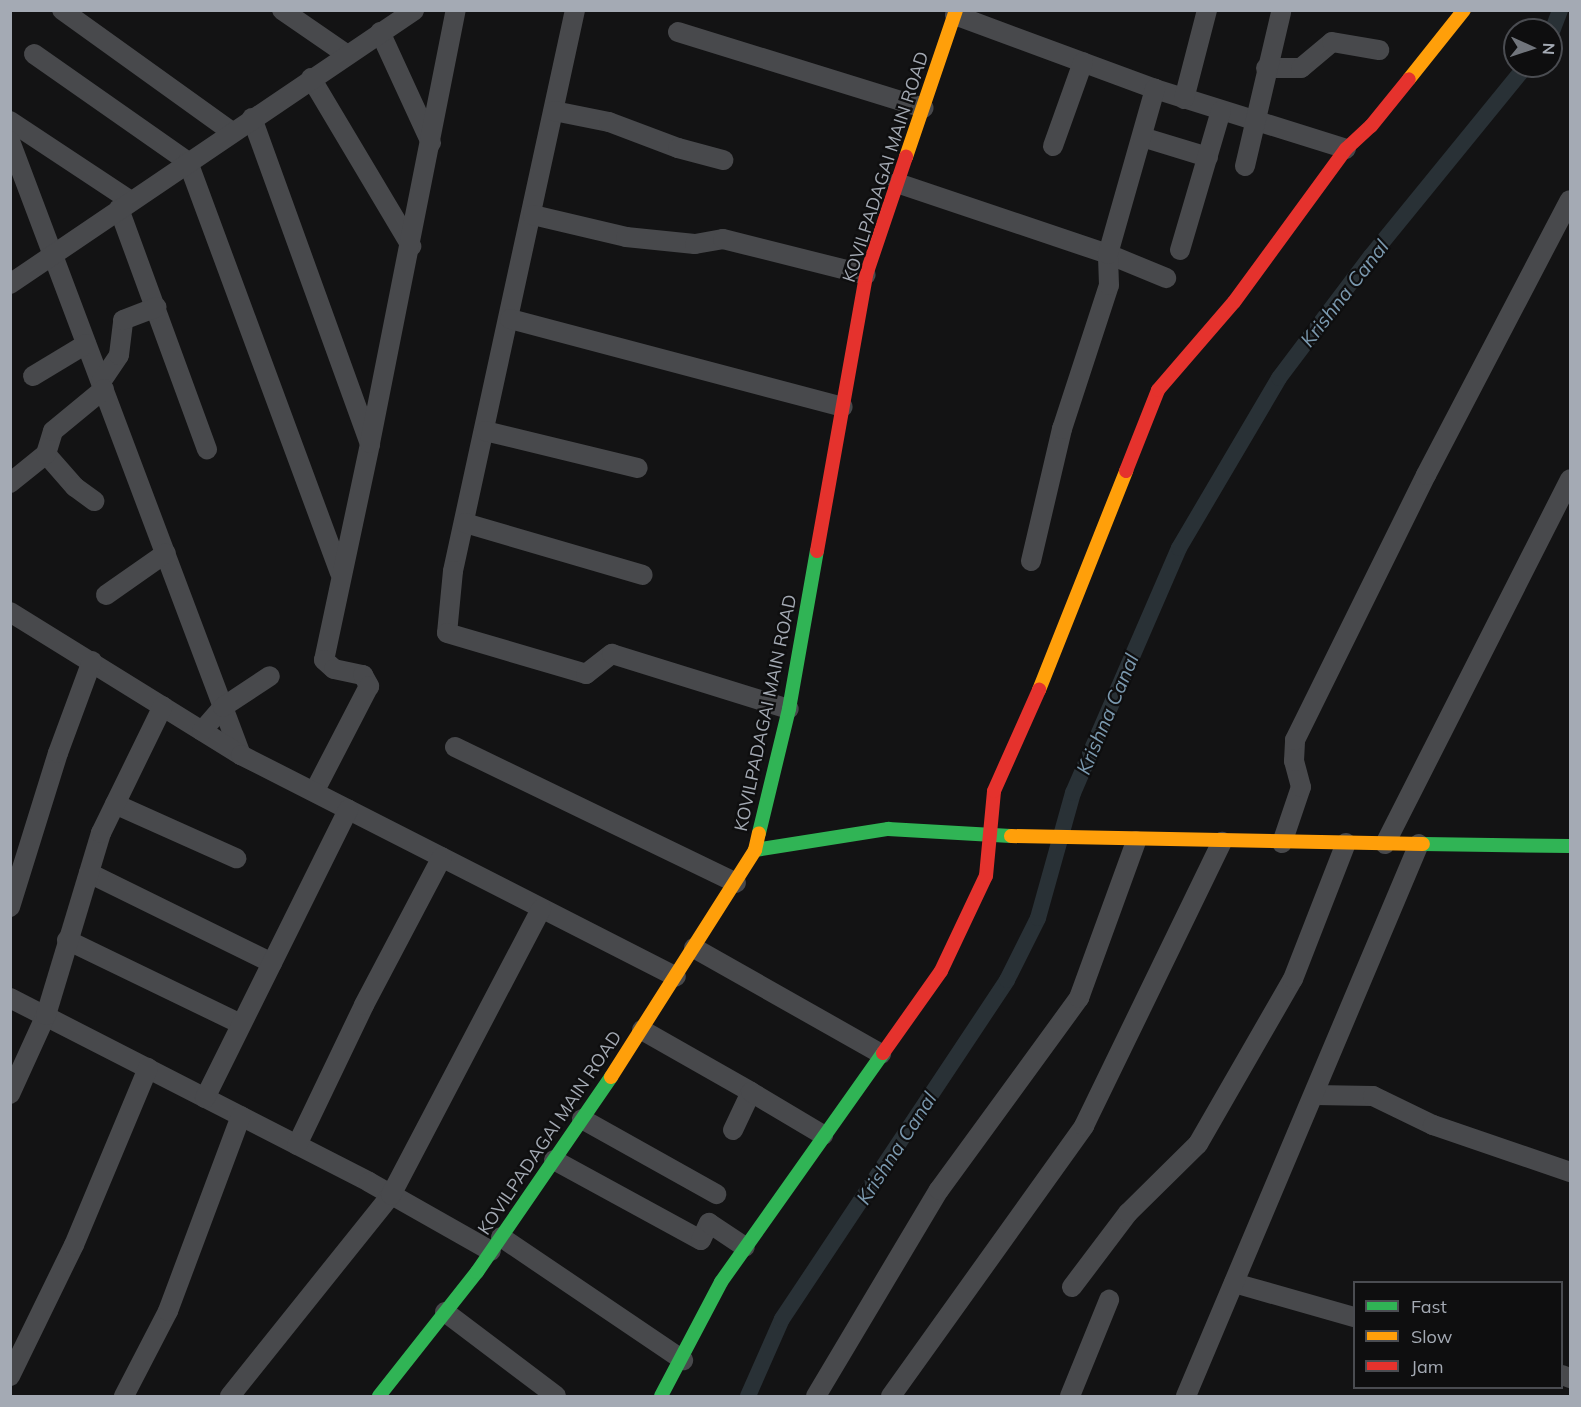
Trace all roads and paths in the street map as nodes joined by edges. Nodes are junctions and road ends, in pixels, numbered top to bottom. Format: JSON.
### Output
{"nodes":[{"id":1,"x":62,"y":10,"type":"edge"},
{"id":2,"x":282,"y":10,"type":"edge"},
{"id":3,"x":414,"y":10,"type":"edge"},
{"id":4,"x":456,"y":10,"type":"edge"},
{"id":5,"x":575,"y":10,"type":"edge"},
{"id":6,"x":1207,"y":10,"type":"edge"},
{"id":7,"x":1464,"y":10,"type":"edge"},
{"id":8,"x":1281,"y":12,"type":"edge"},
{"id":9,"x":956,"y":13,"type":"edge"},
{"id":10,"x":380,"y":32,"type":"junction"},
{"id":11,"x":678,"y":32,"type":"dead end"},
{"id":12,"x":1379,"y":50,"type":"dead end"},
{"id":13,"x":34,"y":54,"type":"dead end"},
{"id":14,"x":346,"y":54,"type":"junction"},
{"id":15,"x":1083,"y":62,"type":"junction"},
{"id":16,"x":1266,"y":68,"type":"junction"},
{"id":17,"x":311,"y":78,"type":"junction"},
{"id":18,"x":1155,"y":89,"type":"junction"},
{"id":19,"x":1184,"y":99,"type":"junction"},
{"id":20,"x":923,"y":108,"type":"junction"},
{"id":21,"x":554,"y":111,"type":"junction"},
{"id":22,"x":1221,"y":111,"type":"junction"},
{"id":23,"x":252,"y":118,"type":"junction"},
{"id":24,"x":10,"y":121,"type":"edge"},
{"id":25,"x":1252,"y":121,"type":"junction"},
{"id":26,"x":232,"y":132,"type":"junction"},
{"id":27,"x":1142,"y":137,"type":"junction"},
{"id":28,"x":431,"y":143,"type":"junction"},
{"id":29,"x":1053,"y":146,"type":"dead end"},
{"id":30,"x":12,"y":148,"type":"edge"},
{"id":31,"x":1346,"y":149,"type":"junction"},
{"id":32,"x":1208,"y":157,"type":"junction"},
{"id":33,"x":723,"y":160,"type":"dead end"},
{"id":34,"x":188,"y":162,"type":"junction"},
{"id":35,"x":1245,"y":166,"type":"dead end"},
{"id":36,"x":897,"y":183,"type":"junction"},
{"id":37,"x":1570,"y":200,"type":"edge"},
{"id":38,"x":125,"y":205,"type":"junction"},
{"id":39,"x":533,"y":215,"type":"junction"},
{"id":40,"x":411,"y":246,"type":"junction"},
{"id":41,"x":1180,"y":250,"type":"dead end"},
{"id":42,"x":54,"y":254,"type":"junction"},
{"id":43,"x":1108,"y":254,"type":"junction"},
{"id":44,"x":866,"y":275,"type":"junction"},
{"id":45,"x":1166,"y":278,"type":"dead end"},
{"id":46,"x":10,"y":284,"type":"edge"},
{"id":47,"x":157,"y":307,"type":"junction"},
{"id":48,"x":510,"y":319,"type":"junction"},
{"id":49,"x":86,"y":344,"type":"junction"},
{"id":50,"x":33,"y":376,"type":"dead end"},
{"id":51,"x":102,"y":385,"type":"junction"},
{"id":52,"x":843,"y":407,"type":"junction"},
{"id":53,"x":485,"y":431,"type":"junction"},
{"id":54,"x":370,"y":444,"type":"junction"},
{"id":55,"x":207,"y":449,"type":"dead end"},
{"id":56,"x":46,"y":454,"type":"junction"},
{"id":57,"x":638,"y":468,"type":"dead end"},
{"id":58,"x":1570,"y":479,"type":"edge"},
{"id":59,"x":10,"y":483,"type":"edge"},
{"id":60,"x":94,"y":501,"type":"dead end"},
{"id":61,"x":465,"y":523,"type":"junction"},
{"id":62,"x":166,"y":554,"type":"junction"},
{"id":63,"x":1031,"y":561,"type":"dead end"},
{"id":64,"x":340,"y":573,"type":"junction"},
{"id":65,"x":643,"y":575,"type":"dead end"},
{"id":66,"x":106,"y":595,"type":"dead end"},
{"id":67,"x":10,"y":612,"type":"edge"},
{"id":68,"x":92,"y":662,"type":"junction"},
{"id":69,"x":270,"y":676,"type":"dead end"},
{"id":70,"x":163,"y":706,"type":"junction"},
{"id":71,"x":223,"y":707,"type":"junction"},
{"id":72,"x":789,"y":709,"type":"junction"},
{"id":73,"x":202,"y":731,"type":"junction"},
{"id":74,"x":455,"y":747,"type":"dead end"},
{"id":75,"x":241,"y":755,"type":"junction"},
{"id":76,"x":315,"y":790,"type":"junction"},
{"id":77,"x":115,"y":804,"type":"junction"},
{"id":78,"x":348,"y":810,"type":"junction"},
{"id":79,"x":989,"y":833,"type":"junction"},
{"id":80,"x":1136,"y":841,"type":"junction"},
{"id":81,"x":1222,"y":842,"type":"junction"},
{"id":82,"x":1282,"y":843,"type":"junction"},
{"id":83,"x":1346,"y":843,"type":"junction"},
{"id":84,"x":1386,"y":844,"type":"junction"},
{"id":85,"x":1419,"y":844,"type":"junction"},
{"id":86,"x":1570,"y":846,"type":"edge"},
{"id":87,"x":755,"y":850,"type":"junction"},
{"id":88,"x":236,"y":858,"type":"dead end"},
{"id":89,"x":442,"y":858,"type":"junction"},
{"id":90,"x":88,"y":873,"type":"junction"},
{"id":91,"x":736,"y":883,"type":"junction"},
{"id":92,"x":10,"y":907,"type":"edge"},
{"id":93,"x":542,"y":909,"type":"junction"},
{"id":94,"x":67,"y":940,"type":"junction"},
{"id":95,"x":694,"y":948,"type":"junction"},
{"id":96,"x":272,"y":963,"type":"junction"},
{"id":97,"x":676,"y":977,"type":"junction"},
{"id":98,"x":10,"y":998,"type":"edge"},
{"id":99,"x":46,"y":1015,"type":"junction"},
{"id":100,"x":242,"y":1024,"type":"junction"},
{"id":101,"x":642,"y":1030,"type":"junction"},
{"id":102,"x":881,"y":1054,"type":"junction"},
{"id":103,"x":148,"y":1068,"type":"junction"},
{"id":104,"x":12,"y":1088,"type":"edge"},
{"id":105,"x":751,"y":1092,"type":"junction"},
{"id":106,"x":1316,"y":1095,"type":"junction"},
{"id":107,"x":205,"y":1098,"type":"junction"},
{"id":108,"x":241,"y":1116,"type":"junction"},
{"id":109,"x":582,"y":1119,"type":"junction"},
{"id":110,"x":733,"y":1130,"type":"dead end"},
{"id":111,"x":823,"y":1135,"type":"junction"},
{"id":112,"x":297,"y":1145,"type":"junction"},
{"id":113,"x":554,"y":1160,"type":"junction"},
{"id":114,"x":1570,"y":1172,"type":"edge"},
{"id":115,"x":716,"y":1194,"type":"dead end"},
{"id":116,"x":392,"y":1196,"type":"junction"},
{"id":117,"x":496,"y":1244,"type":"junction"},
{"id":118,"x":745,"y":1247,"type":"junction"},
{"id":119,"x":1234,"y":1283,"type":"junction"},
{"id":120,"x":1072,"y":1287,"type":"dead end"},
{"id":121,"x":1108,"y":1300,"type":"dead end"},
{"id":122,"x":445,"y":1312,"type":"junction"},
{"id":123,"x":1353,"y":1317,"type":"edge"},
{"id":124,"x":683,"y":1360,"type":"junction"},
{"id":125,"x":10,"y":1376,"type":"edge"},
{"id":126,"x":124,"y":1396,"type":"edge"},
{"id":127,"x":230,"y":1396,"type":"edge"},
{"id":128,"x":379,"y":1396,"type":"edge"},
{"id":129,"x":556,"y":1396,"type":"edge"},
{"id":130,"x":661,"y":1396,"type":"edge"},
{"id":131,"x":816,"y":1396,"type":"edge"},
{"id":132,"x":891,"y":1396,"type":"edge"},
{"id":133,"x":1070,"y":1396,"type":"edge"},
{"id":134,"x":1186,"y":1396,"type":"edge"}],
"edges":[{"from":1,"to":26,"type":"street"},
{"from":2,"to":14,"type":"street"},
{"from":3,"to":10,"type":"street"},
{"from":4,"to":28,"type":"street"},
{"from":5,"to":21,"type":"street"},
{"from":6,"to":19,"type":"street"},
{"from":7,"to":31,"type":"street"},
{"from":8,"to":16,"type":"street"},
{"from":9,"to":15,"type":"street"},
{"from":9,"to":20,"type":"street","name":"KOVILPADAGAI MAIN ROAD"},
{"from":10,"to":14,"type":"street"},
{"from":10,"to":28,"type":"street"},
{"from":11,"to":20,"type":"street"},
{"from":12,"to":16,"type":"street"},
{"from":13,"to":34,"type":"street"},
{"from":14,"to":17,"type":"street"},
{"from":15,"to":18,"type":"street"},
{"from":15,"to":29,"type":"street"},
{"from":16,"to":25,"type":"street"},
{"from":17,"to":23,"type":"street"},
{"from":17,"to":40,"type":"street"},
{"from":18,"to":19,"type":"street"},
{"from":18,"to":27,"type":"street"},
{"from":19,"to":22,"type":"street"},
{"from":20,"to":36,"type":"street","name":"KOVILPADAGAI MAIN ROAD"},
{"from":21,"to":33,"type":"street"},
{"from":21,"to":39,"type":"street"},
{"from":22,"to":25,"type":"street"},
{"from":22,"to":32,"type":"street"},
{"from":23,"to":26,"type":"street"},
{"from":23,"to":54,"type":"street"},
{"from":24,"to":38,"type":"street"},
{"from":25,"to":31,"type":"street"},
{"from":25,"to":35,"type":"street"},
{"from":26,"to":34,"type":"street"},
{"from":27,"to":32,"type":"street"},
{"from":27,"to":43,"type":"street"},
{"from":28,"to":40,"type":"street"},
{"from":30,"to":42,"type":"street"},
{"from":31,"to":79,"type":"street"},
{"from":32,"to":41,"type":"street"},
{"from":34,"to":38,"type":"street"},
{"from":34,"to":64,"type":"street"},
{"from":36,"to":43,"type":"street"},
{"from":36,"to":44,"type":"street","name":"KOVILPADAGAI MAIN ROAD"},
{"from":37,"to":82,"type":"street"},
{"from":38,"to":42,"type":"street"},
{"from":38,"to":47,"type":"street"},
{"from":39,"to":44,"type":"street"},
{"from":39,"to":48,"type":"street"},
{"from":40,"to":54,"type":"street"},
{"from":42,"to":46,"type":"street"},
{"from":42,"to":49,"type":"street"},
{"from":43,"to":45,"type":"street"},
{"from":43,"to":63,"type":"street"},
{"from":44,"to":52,"type":"street","name":"KOVILPADAGAI MAIN ROAD"},
{"from":47,"to":51,"type":"street"},
{"from":47,"to":55,"type":"street"},
{"from":48,"to":52,"type":"street"},
{"from":48,"to":53,"type":"street"},
{"from":49,"to":50,"type":"street"},
{"from":49,"to":51,"type":"street"},
{"from":51,"to":56,"type":"street"},
{"from":51,"to":62,"type":"street"},
{"from":52,"to":72,"type":"street","name":"KOVILPADAGAI MAIN ROAD"},
{"from":53,"to":57,"type":"street"},
{"from":53,"to":61,"type":"street"},
{"from":54,"to":64,"type":"street"},
{"from":56,"to":59,"type":"street"},
{"from":56,"to":60,"type":"street"},
{"from":58,"to":84,"type":"street"},
{"from":61,"to":65,"type":"street"},
{"from":61,"to":72,"type":"street"},
{"from":62,"to":66,"type":"street"},
{"from":62,"to":71,"type":"street"},
{"from":64,"to":76,"type":"street"},
{"from":67,"to":68,"type":"street"},
{"from":68,"to":70,"type":"street"},
{"from":68,"to":92,"type":"street"},
{"from":69,"to":71,"type":"street"},
{"from":70,"to":73,"type":"street"},
{"from":70,"to":77,"type":"street"},
{"from":71,"to":73,"type":"street"},
{"from":71,"to":75,"type":"street"},
{"from":72,"to":87,"type":"street","name":"KOVILPADAGAI MAIN ROAD"},
{"from":73,"to":75,"type":"street"},
{"from":74,"to":91,"type":"street"},
{"from":75,"to":76,"type":"street"},
{"from":76,"to":78,"type":"street"},
{"from":77,"to":88,"type":"street"},
{"from":77,"to":90,"type":"street"},
{"from":78,"to":89,"type":"street"},
{"from":78,"to":96,"type":"street"},
{"from":79,"to":80,"type":"street"},
{"from":79,"to":87,"type":"street"},
{"from":79,"to":102,"type":"street"},
{"from":80,"to":81,"type":"street"},
{"from":80,"to":131,"type":"street"},
{"from":81,"to":82,"type":"street"},
{"from":81,"to":132,"type":"street"},
{"from":82,"to":83,"type":"street"},
{"from":83,"to":84,"type":"street"},
{"from":83,"to":120,"type":"street"},
{"from":84,"to":85,"type":"street"},
{"from":85,"to":86,"type":"street"},
{"from":85,"to":106,"type":"street"},
{"from":87,"to":91,"type":"street","name":"KOVILPADAGAI MAIN ROAD"},
{"from":89,"to":93,"type":"street"},
{"from":89,"to":112,"type":"street"},
{"from":90,"to":94,"type":"street"},
{"from":90,"to":96,"type":"street"},
{"from":91,"to":95,"type":"street","name":"KOVILPADAGAI MAIN ROAD"},
{"from":93,"to":97,"type":"street"},
{"from":93,"to":116,"type":"street"},
{"from":94,"to":99,"type":"street"},
{"from":94,"to":100,"type":"street"},
{"from":95,"to":97,"type":"street","name":"KOVILPADAGAI MAIN ROAD"},
{"from":95,"to":102,"type":"street"},
{"from":96,"to":100,"type":"street"},
{"from":97,"to":101,"type":"street","name":"KOVILPADAGAI MAIN ROAD"},
{"from":98,"to":99,"type":"street"},
{"from":99,"to":103,"type":"street"},
{"from":99,"to":104,"type":"street"},
{"from":100,"to":107,"type":"street"},
{"from":101,"to":105,"type":"street"},
{"from":101,"to":109,"type":"street","name":"KOVILPADAGAI MAIN ROAD"},
{"from":102,"to":111,"type":"street"},
{"from":103,"to":107,"type":"street"},
{"from":103,"to":125,"type":"street"},
{"from":105,"to":110,"type":"street"},
{"from":105,"to":111,"type":"street"},
{"from":106,"to":114,"type":"street"},
{"from":106,"to":119,"type":"street"},
{"from":107,"to":108,"type":"street"},
{"from":108,"to":112,"type":"street"},
{"from":108,"to":126,"type":"street"},
{"from":109,"to":113,"type":"street","name":"KOVILPADAGAI MAIN ROAD"},
{"from":109,"to":115,"type":"street"},
{"from":111,"to":118,"type":"street"},
{"from":112,"to":116,"type":"street"},
{"from":113,"to":117,"type":"street","name":"KOVILPADAGAI MAIN ROAD"},
{"from":113,"to":118,"type":"street"},
{"from":116,"to":117,"type":"street"},
{"from":116,"to":127,"type":"street"},
{"from":117,"to":122,"type":"street","name":"KOVILPADAGAI MAIN ROAD"},
{"from":117,"to":124,"type":"street"},
{"from":118,"to":124,"type":"street"},
{"from":119,"to":123,"type":"street"},
{"from":119,"to":134,"type":"street"},
{"from":121,"to":133,"type":"street"},
{"from":122,"to":128,"type":"street","name":"KOVILPADAGAI MAIN ROAD"},
{"from":122,"to":129,"type":"street"},
{"from":124,"to":130,"type":"street"}]}
